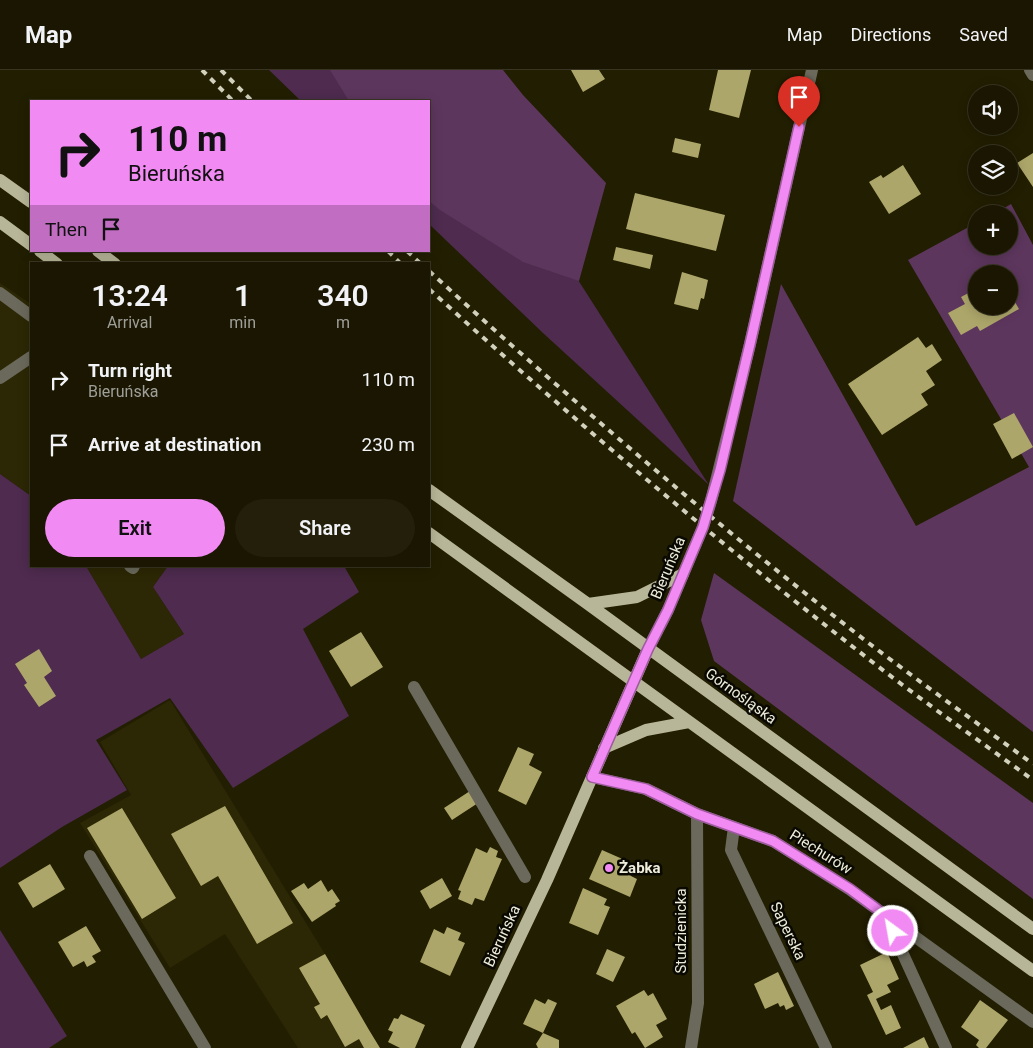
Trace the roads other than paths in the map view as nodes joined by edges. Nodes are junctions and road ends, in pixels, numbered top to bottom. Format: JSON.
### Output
{"nodes":[{"id":1,"x":812,"y":70,"type":"edge"},
{"id":2,"x":1030,"y":70,"type":"edge"},
{"id":3,"x":1033,"y":75,"type":"edge"},
{"id":4,"x":0,"y":180,"type":"edge"},
{"id":5,"x":30,"y":201,"type":"edge"},
{"id":6,"x":0,"y":222,"type":"edge"},
{"id":7,"x":30,"y":244,"type":"edge"},
{"id":8,"x":41,"y":252,"type":"edge"},
{"id":9,"x":99,"y":252,"type":"edge"},
{"id":10,"x":54,"y":262,"type":"edge"},
{"id":11,"x":112,"y":262,"type":"edge"},
{"id":12,"x":0,"y":294,"type":"edge"},
{"id":13,"x":30,"y":315,"type":"edge"},
{"id":14,"x":30,"y":358,"type":"edge"},
{"id":15,"x":0,"y":378,"type":"edge"},
{"id":16,"x":430,"y":491,"type":"edge"},
{"id":17,"x":430,"y":534,"type":"edge"},
{"id":18,"x":683,"y":574,"type":"junction"},
{"id":19,"x":588,"y":604,"type":"junction"},
{"id":20,"x":648,"y":649,"type":"junction"},
{"id":21,"x":634,"y":681,"type":"junction"},
{"id":22,"x":414,"y":687,"type":"dead end"},
{"id":23,"x":689,"y":722,"type":"junction"},
{"id":24,"x":604,"y":748,"type":"junction"},
{"id":25,"x":592,"y":777,"type":"junction"},
{"id":26,"x":697,"y":814,"type":"junction"},
{"id":27,"x":734,"y":827,"type":"junction"},
{"id":28,"x":90,"y":856,"type":"dead end"},
{"id":29,"x":525,"y":877,"type":"dead end"},
{"id":30,"x":885,"y":915,"type":"junction"},
{"id":31,"x":1033,"y":929,"type":"edge"},
{"id":32,"x":1033,"y":971,"type":"edge"},
{"id":33,"x":1033,"y":1022,"type":"edge"},
{"id":34,"x":205,"y":1048,"type":"edge"},
{"id":35,"x":467,"y":1048,"type":"edge"},
{"id":36,"x":691,"y":1048,"type":"edge"},
{"id":37,"x":826,"y":1048,"type":"edge"},
{"id":38,"x":946,"y":1048,"type":"edge"}],
"edges":[{"from":1,"to":18,"type":"street","name":"Bieruńska"},
{"from":2,"to":3,"type":"street"},
{"from":4,"to":5,"type":"main road"},
{"from":6,"to":7,"type":"main road"},
{"from":8,"to":10,"type":"main road"},
{"from":9,"to":11,"type":"main road"},
{"from":12,"to":13,"type":"street"},
{"from":14,"to":15,"type":"street"},
{"from":16,"to":19,"type":"main road","name":"Górnośląska"},
{"from":17,"to":21,"type":"main road"},
{"from":18,"to":19,"type":"main road"},
{"from":18,"to":20,"type":"street","name":"Bieruńska"},
{"from":19,"to":20,"type":"main road","name":"Górnośląska"},
{"from":20,"to":21,"type":"main road","name":"Bieruńska"},
{"from":20,"to":31,"type":"main road","name":"Górnośląska"},
{"from":21,"to":23,"type":"main road"},
{"from":21,"to":24,"type":"main road","name":"Bieruńska"},
{"from":22,"to":29,"type":"street"},
{"from":23,"to":24,"type":"main road"},
{"from":23,"to":32,"type":"main road"},
{"from":24,"to":25,"type":"main road","name":"Bieruńska"},
{"from":25,"to":26,"type":"street","name":"Piechurów"},
{"from":25,"to":35,"type":"main road","name":"Bieruńska"},
{"from":26,"to":27,"type":"street","name":"Piechurów"},
{"from":26,"to":36,"type":"street","name":"Studzienicka"},
{"from":27,"to":30,"type":"street","name":"Piechurów"},
{"from":27,"to":37,"type":"street","name":"Saperska"},
{"from":28,"to":34,"type":"street"},
{"from":30,"to":33,"type":"street","name":"Piechurów"},
{"from":30,"to":38,"type":"street"}]}
